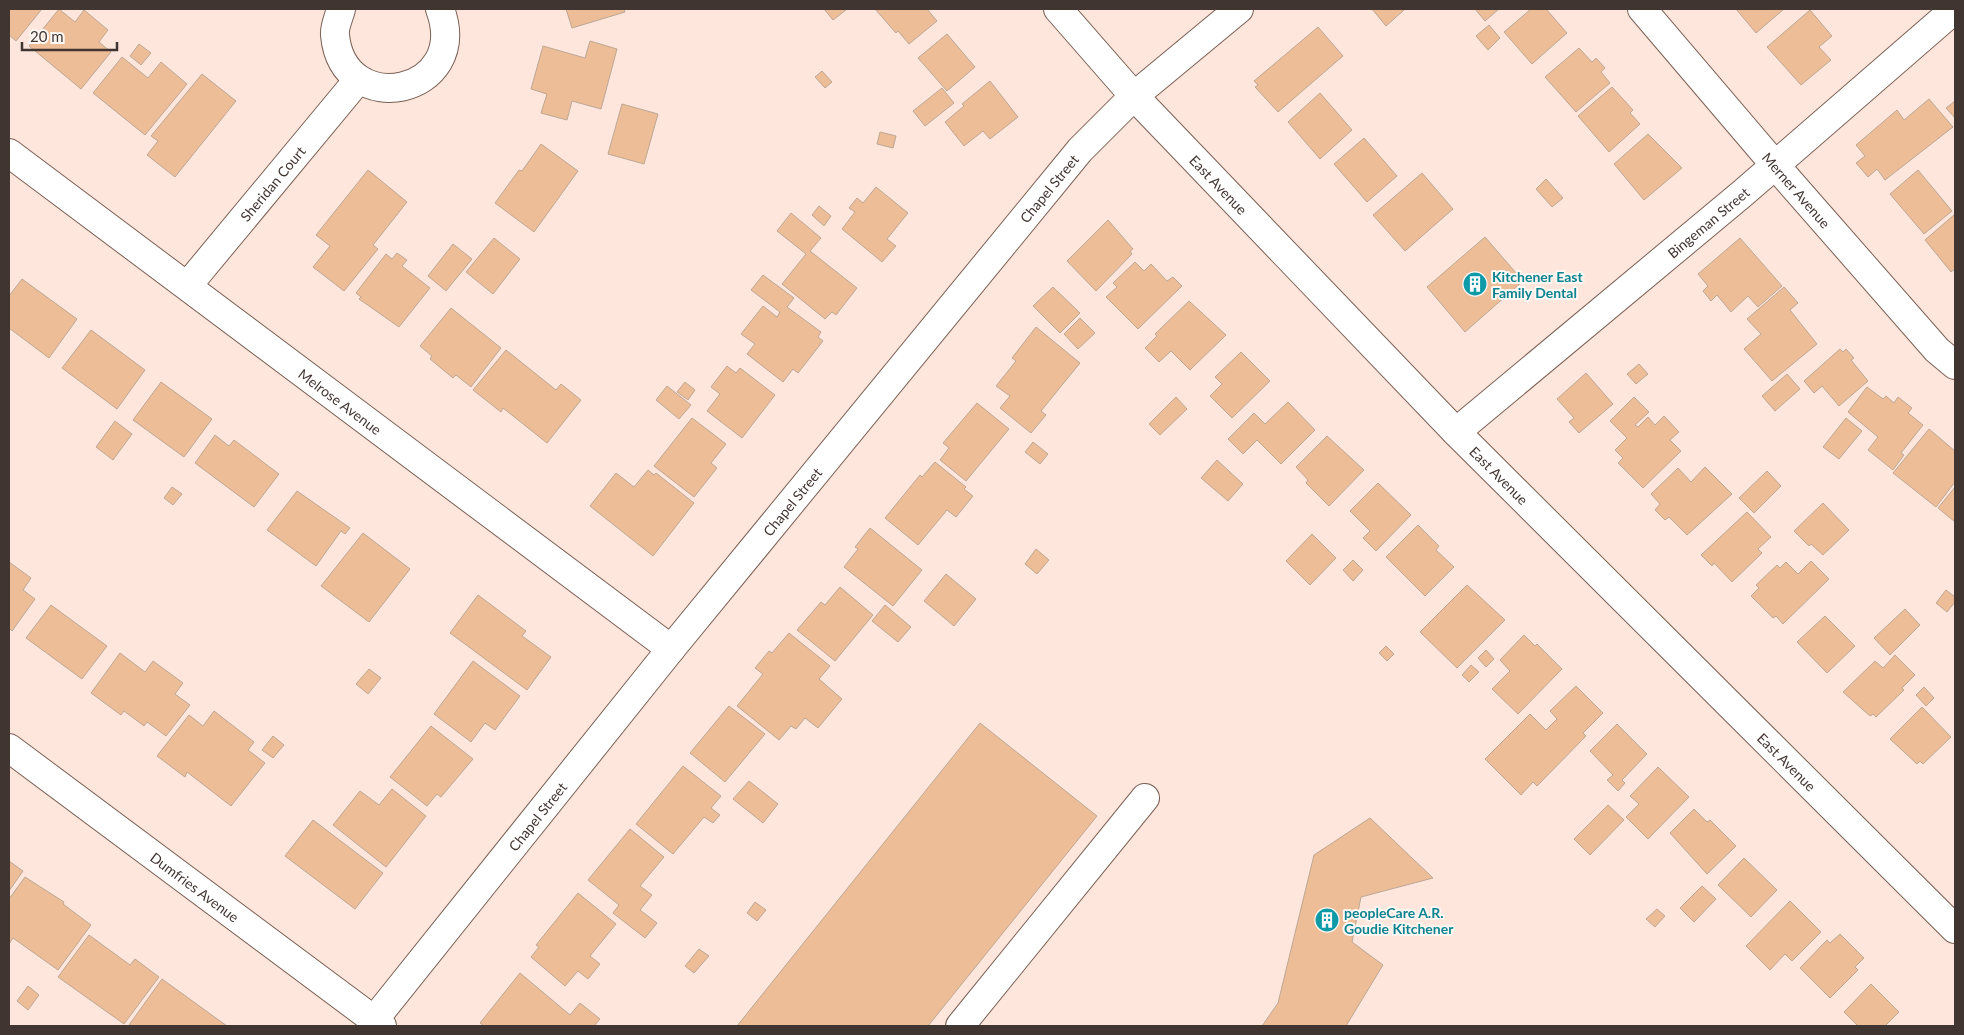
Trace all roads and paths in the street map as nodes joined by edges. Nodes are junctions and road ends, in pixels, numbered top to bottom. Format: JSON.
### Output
{"nodes":[{"id":1,"x":341,"y":9,"type":"edge"},
{"id":2,"x":440,"y":9,"type":"edge"},
{"id":3,"x":1058,"y":9,"type":"edge"},
{"id":4,"x":1239,"y":9,"type":"edge"},
{"id":5,"x":1642,"y":9,"type":"edge"},
{"id":6,"x":1955,"y":9,"type":"edge"},
{"id":7,"x":358,"y":80,"type":"junction"},
{"id":8,"x":1134,"y":96,"type":"junction"},
{"id":9,"x":9,"y":153,"type":"edge"},
{"id":10,"x":1775,"y":165,"type":"junction"},
{"id":11,"x":188,"y":285,"type":"junction"},
{"id":12,"x":1955,"y":365,"type":"edge"},
{"id":13,"x":1456,"y":432,"type":"junction"},
{"id":14,"x":671,"y":649,"type":"junction"},
{"id":15,"x":9,"y":748,"type":"edge"},
{"id":16,"x":1145,"y":798,"type":"dead end"},
{"id":17,"x":1955,"y":929,"type":"edge"},
{"id":18,"x":973,"y":1021,"type":"edge"},
{"id":19,"x":378,"y":1023,"type":"edge"}],
"edges":[{"from":1,"to":7,"type":"street"},
{"from":2,"to":7,"type":"street"},
{"from":3,"to":8,"type":"street","name":"East Avenue"},
{"from":4,"to":8,"type":"street","name":"Chapel Street"},
{"from":5,"to":10,"type":"street","name":"Merner Avenue"},
{"from":6,"to":10,"type":"street","name":"Bingeman Street"},
{"from":7,"to":11,"type":"street","name":"Sheridan Court"},
{"from":8,"to":13,"type":"street","name":"East Avenue"},
{"from":8,"to":14,"type":"street","name":"Chapel Street"},
{"from":9,"to":11,"type":"street","name":"Melrose Avenue"},
{"from":10,"to":12,"type":"street","name":"Merner Avenue"},
{"from":10,"to":13,"type":"street","name":"Bingeman Street"},
{"from":11,"to":14,"type":"street","name":"Melrose Avenue"},
{"from":13,"to":17,"type":"street","name":"East Avenue"},
{"from":14,"to":19,"type":"street","name":"Chapel Street"},
{"from":15,"to":19,"type":"street","name":"Dumfries Avenue"},
{"from":16,"to":18,"type":"street"}]}
